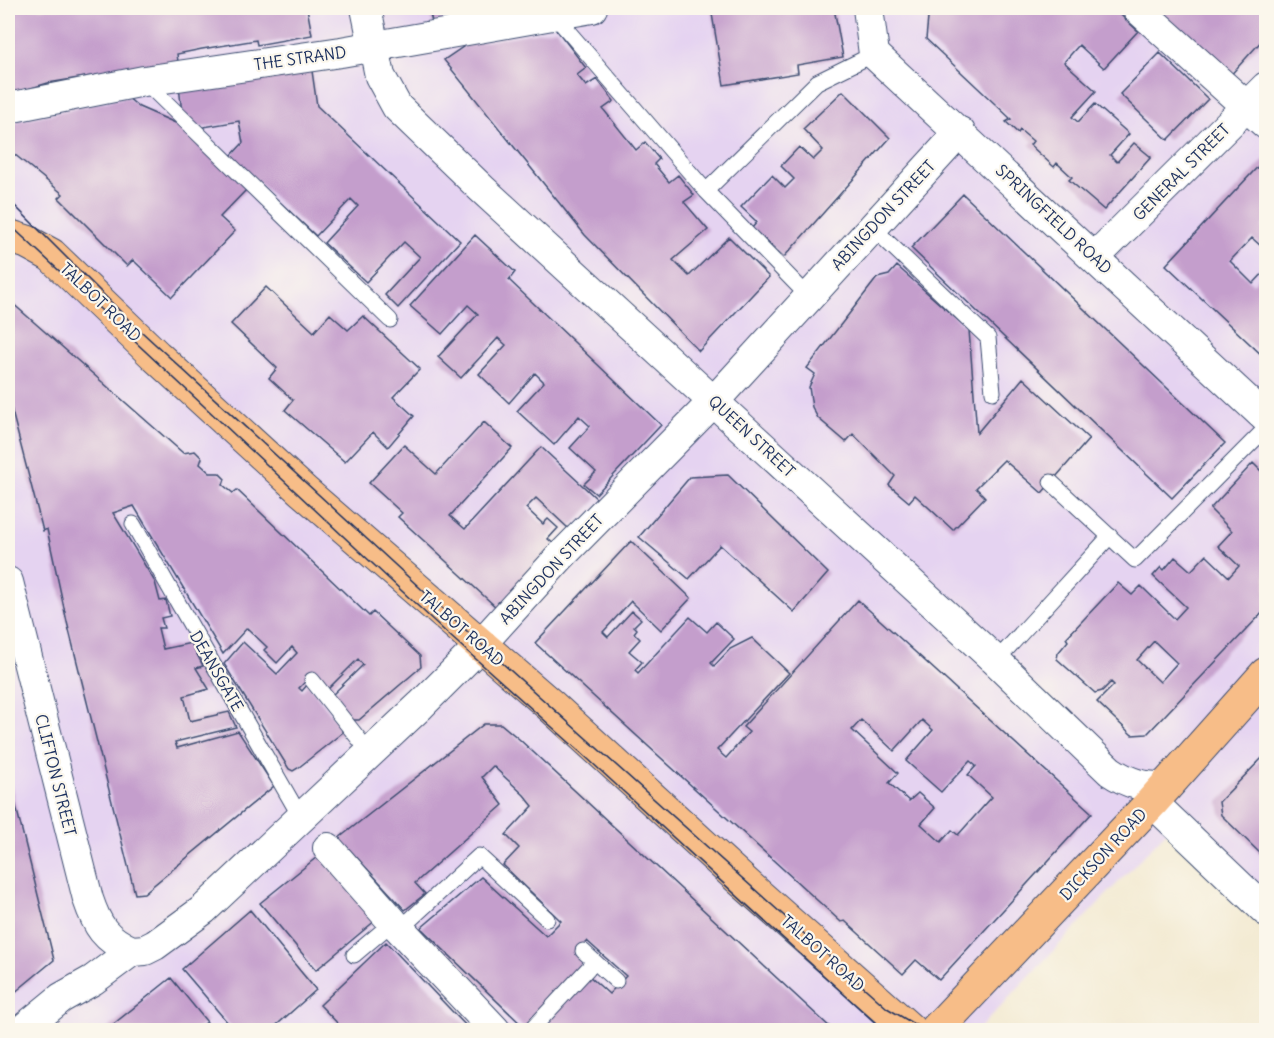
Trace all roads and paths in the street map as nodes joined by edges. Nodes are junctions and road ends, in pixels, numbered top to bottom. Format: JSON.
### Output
{"nodes":[{"id":1,"x":366,"y":8,"type":"edge"},
{"id":2,"x":592,"y":8,"type":"edge"},
{"id":3,"x":868,"y":8,"type":"edge"},
{"id":4,"x":1137,"y":8,"type":"edge"},
{"id":5,"x":554,"y":15,"type":"junction"},
{"id":6,"x":373,"y":47,"type":"junction"},
{"id":7,"x":874,"y":54,"type":"junction"},
{"id":8,"x":144,"y":81,"type":"junction"},
{"id":9,"x":1260,"y":106,"type":"edge"},
{"id":10,"x":8,"y":108,"type":"edge"},
{"id":11,"x":960,"y":132,"type":"junction"},
{"id":12,"x":706,"y":191,"type":"junction"},
{"id":13,"x":872,"y":226,"type":"junction"},
{"id":14,"x":8,"y":236,"type":"edge"},
{"id":15,"x":1095,"y":257,"type":"junction"},
{"id":16,"x":808,"y":297,"type":"junction"},
{"id":17,"x":390,"y":320,"type":"dead end"},
{"id":18,"x":993,"y":392,"type":"dead end"},
{"id":19,"x":714,"y":401,"type":"junction"},
{"id":20,"x":1266,"y":418,"type":"edge"},
{"id":21,"x":1266,"y":428,"type":"edge"},
{"id":22,"x":1051,"y":482,"type":"dead end"},
{"id":23,"x":133,"y":524,"type":"dead end"},
{"id":24,"x":1110,"y":536,"type":"junction"},
{"id":25,"x":8,"y":582,"type":"edge"},
{"id":26,"x":481,"y":644,"type":"junction"},
{"id":27,"x":996,"y":661,"type":"junction"},
{"id":28,"x":1266,"y":674,"type":"edge"},
{"id":29,"x":312,"y":680,"type":"dead end"},
{"id":30,"x":370,"y":753,"type":"junction"},
{"id":31,"x":1159,"y":794,"type":"junction"},
{"id":32,"x":301,"y":819,"type":"junction"},
{"id":33,"x":328,"y":848,"type":"dead end"},
{"id":34,"x":1266,"y":911,"type":"edge"},
{"id":35,"x":547,"y":919,"type":"dead end"},
{"id":36,"x":396,"y":926,"type":"junction"},
{"id":37,"x":132,"y":951,"type":"junction"},
{"id":38,"x":354,"y":955,"type":"dead end"},
{"id":39,"x":616,"y":981,"type":"dead end"},
{"id":40,"x":22,"y":1030,"type":"edge"},
{"id":41,"x":495,"y":1030,"type":"edge"},
{"id":42,"x":531,"y":1030,"type":"edge"},
{"id":43,"x":910,"y":1030,"type":"edge"},
{"id":44,"x":936,"y":1030,"type":"edge"}],
"edges":[{"from":1,"to":6,"type":"street","name":"QUEEN STREET"},
{"from":2,"to":5,"type":"street","name":"THE STRAND"},
{"from":3,"to":7,"type":"street"},
{"from":4,"to":9,"type":"street"},
{"from":5,"to":6,"type":"street","name":"THE STRAND"},
{"from":5,"to":12,"type":"lane"},
{"from":6,"to":8,"type":"street","name":"THE STRAND"},
{"from":6,"to":19,"type":"street","name":"QUEEN STREET"},
{"from":7,"to":11,"type":"street","name":"SPRINGFIELD ROAD"},
{"from":7,"to":12,"type":"lane"},
{"from":8,"to":10,"type":"street","name":"THE STRAND"},
{"from":8,"to":17,"type":"lane"},
{"from":9,"to":15,"type":"street","name":"GENERAL STREET"},
{"from":11,"to":13,"type":"street","name":"ABINGDON STREET"},
{"from":11,"to":15,"type":"street","name":"SPRINGFIELD ROAD"},
{"from":12,"to":16,"type":"lane"},
{"from":13,"to":16,"type":"street","name":"ABINGDON STREET"},
{"from":13,"to":18,"type":"lane"},
{"from":14,"to":26,"type":"main road","name":"TALBOT ROAD"},
{"from":15,"to":20,"type":"street","name":"SPRINGFIELD ROAD"},
{"from":16,"to":19,"type":"street","name":"ABINGDON STREET"},
{"from":19,"to":26,"type":"street","name":"ABINGDON STREET"},
{"from":19,"to":27,"type":"street","name":"QUEEN STREET"},
{"from":21,"to":24,"type":"lane"},
{"from":22,"to":24,"type":"lane"},
{"from":23,"to":32,"type":"lane","name":"DEANSGATE"},
{"from":24,"to":27,"type":"lane"},
{"from":25,"to":37,"type":"street","name":"CLIFTON STREET"},
{"from":26,"to":30,"type":"street","name":"ABINGDON STREET"},
{"from":26,"to":43,"type":"main road","name":"TALBOT ROAD"},
{"from":27,"to":31,"type":"street","name":"QUEEN STREET"},
{"from":28,"to":31,"type":"main road","name":"DICKSON ROAD"},
{"from":29,"to":30,"type":"lane"},
{"from":30,"to":32,"type":"street","name":"ABINGDON STREET"},
{"from":31,"to":34,"type":"street"},
{"from":31,"to":44,"type":"main road","name":"DICKSON ROAD"},
{"from":32,"to":37,"type":"street","name":"ABINGDON STREET"},
{"from":33,"to":36,"type":"street"},
{"from":35,"to":36,"type":"lane"},
{"from":36,"to":38,"type":"lane"},
{"from":36,"to":41,"type":"street"},
{"from":37,"to":40,"type":"street","name":"ABINGDON STREET"},
{"from":39,"to":42,"type":"lane"}]}
